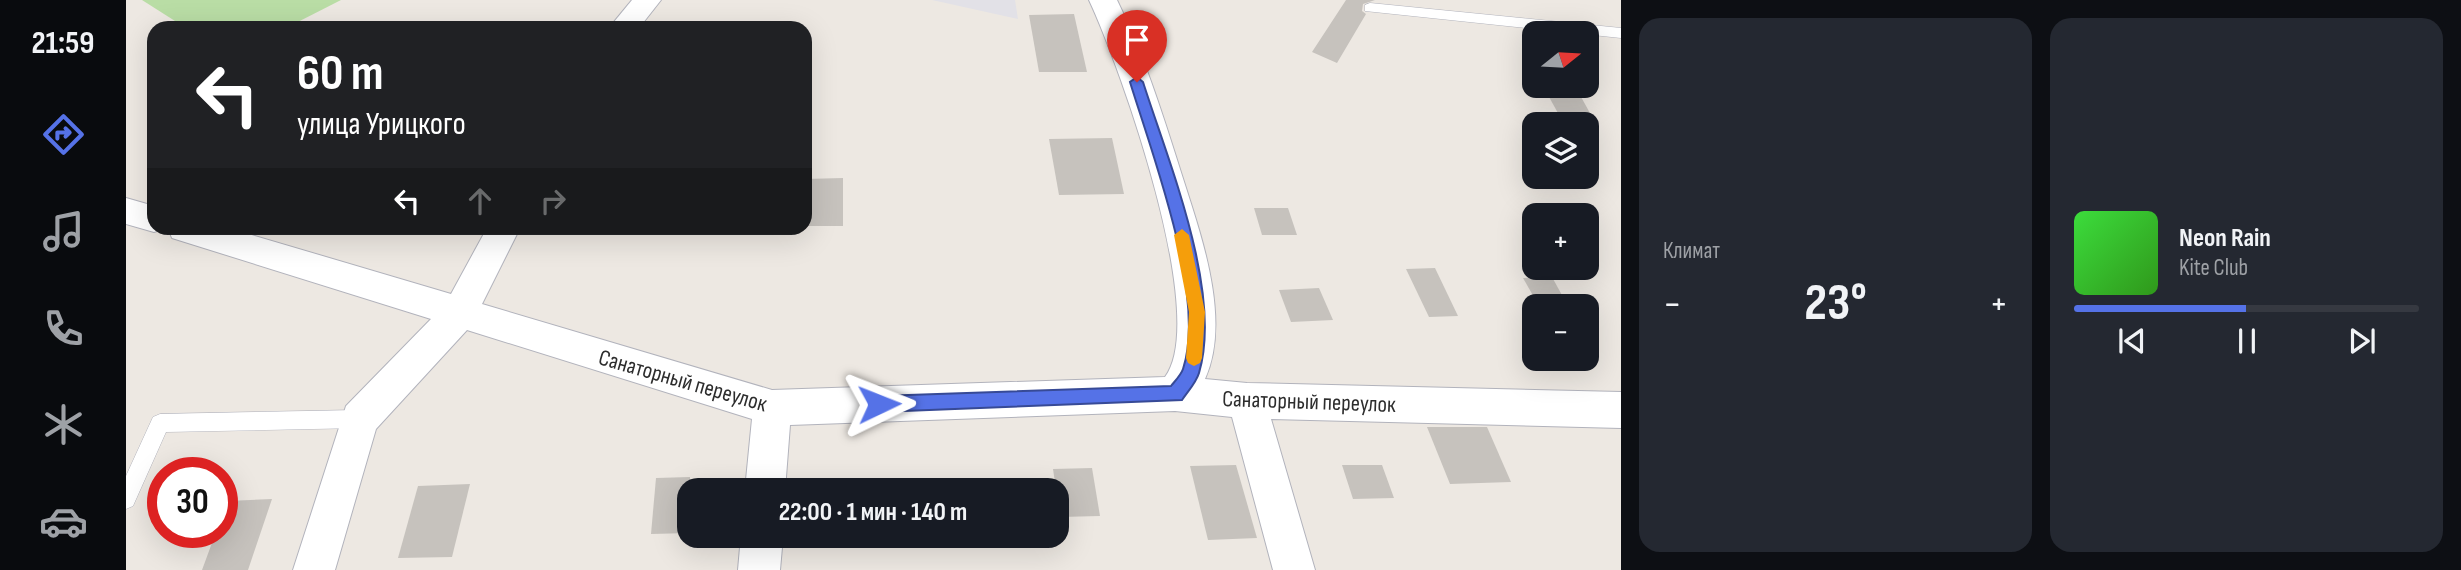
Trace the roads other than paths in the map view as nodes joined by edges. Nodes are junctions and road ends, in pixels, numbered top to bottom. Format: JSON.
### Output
{"nodes":[{"id":1,"x":647,"y":0,"type":"edge"},
{"id":2,"x":1103,"y":0,"type":"edge"},
{"id":3,"x":1370,"y":8,"type":"dead end"},
{"id":4,"x":629,"y":21,"type":"edge"},
{"id":5,"x":1621,"y":33,"type":"edge"},
{"id":6,"x":126,"y":211,"type":"edge"},
{"id":7,"x":147,"y":217,"type":"edge"},
{"id":8,"x":206,"y":235,"type":"edge"},
{"id":9,"x":500,"y":235,"type":"edge"},
{"id":10,"x":460,"y":314,"type":"junction"},
{"id":11,"x":1175,"y":394,"type":"junction"},
{"id":12,"x":1248,"y":401,"type":"junction"},
{"id":13,"x":772,"y":408,"type":"junction"},
{"id":14,"x":1621,"y":410,"type":"edge"},
{"id":15,"x":360,"y":419,"type":"junction"},
{"id":16,"x":766,"y":478,"type":"edge"},
{"id":17,"x":126,"y":499,"type":"edge"},
{"id":18,"x":761,"y":548,"type":"edge"},
{"id":19,"x":314,"y":570,"type":"edge"},
{"id":20,"x":759,"y":570,"type":"edge"},
{"id":21,"x":1294,"y":570,"type":"edge"}],
"edges":[{"from":1,"to":4,"type":"street"},
{"from":2,"to":11,"type":"street"},
{"from":3,"to":5,"type":"lane"},
{"from":6,"to":7,"type":"street"},
{"from":8,"to":10,"type":"street","name":"Санаторный переулок"},
{"from":9,"to":10,"type":"street"},
{"from":10,"to":13,"type":"street","name":"Санаторный переулок"},
{"from":10,"to":15,"type":"street"},
{"from":11,"to":12,"type":"street","name":"Санаторный переулок"},
{"from":11,"to":13,"type":"street","name":"Санаторный переулок"},
{"from":12,"to":14,"type":"street","name":"Санаторный переулок"},
{"from":12,"to":21,"type":"street"},
{"from":13,"to":16,"type":"street"},
{"from":15,"to":17,"type":"lane"},
{"from":15,"to":19,"type":"street"},
{"from":18,"to":20,"type":"street"}]}
